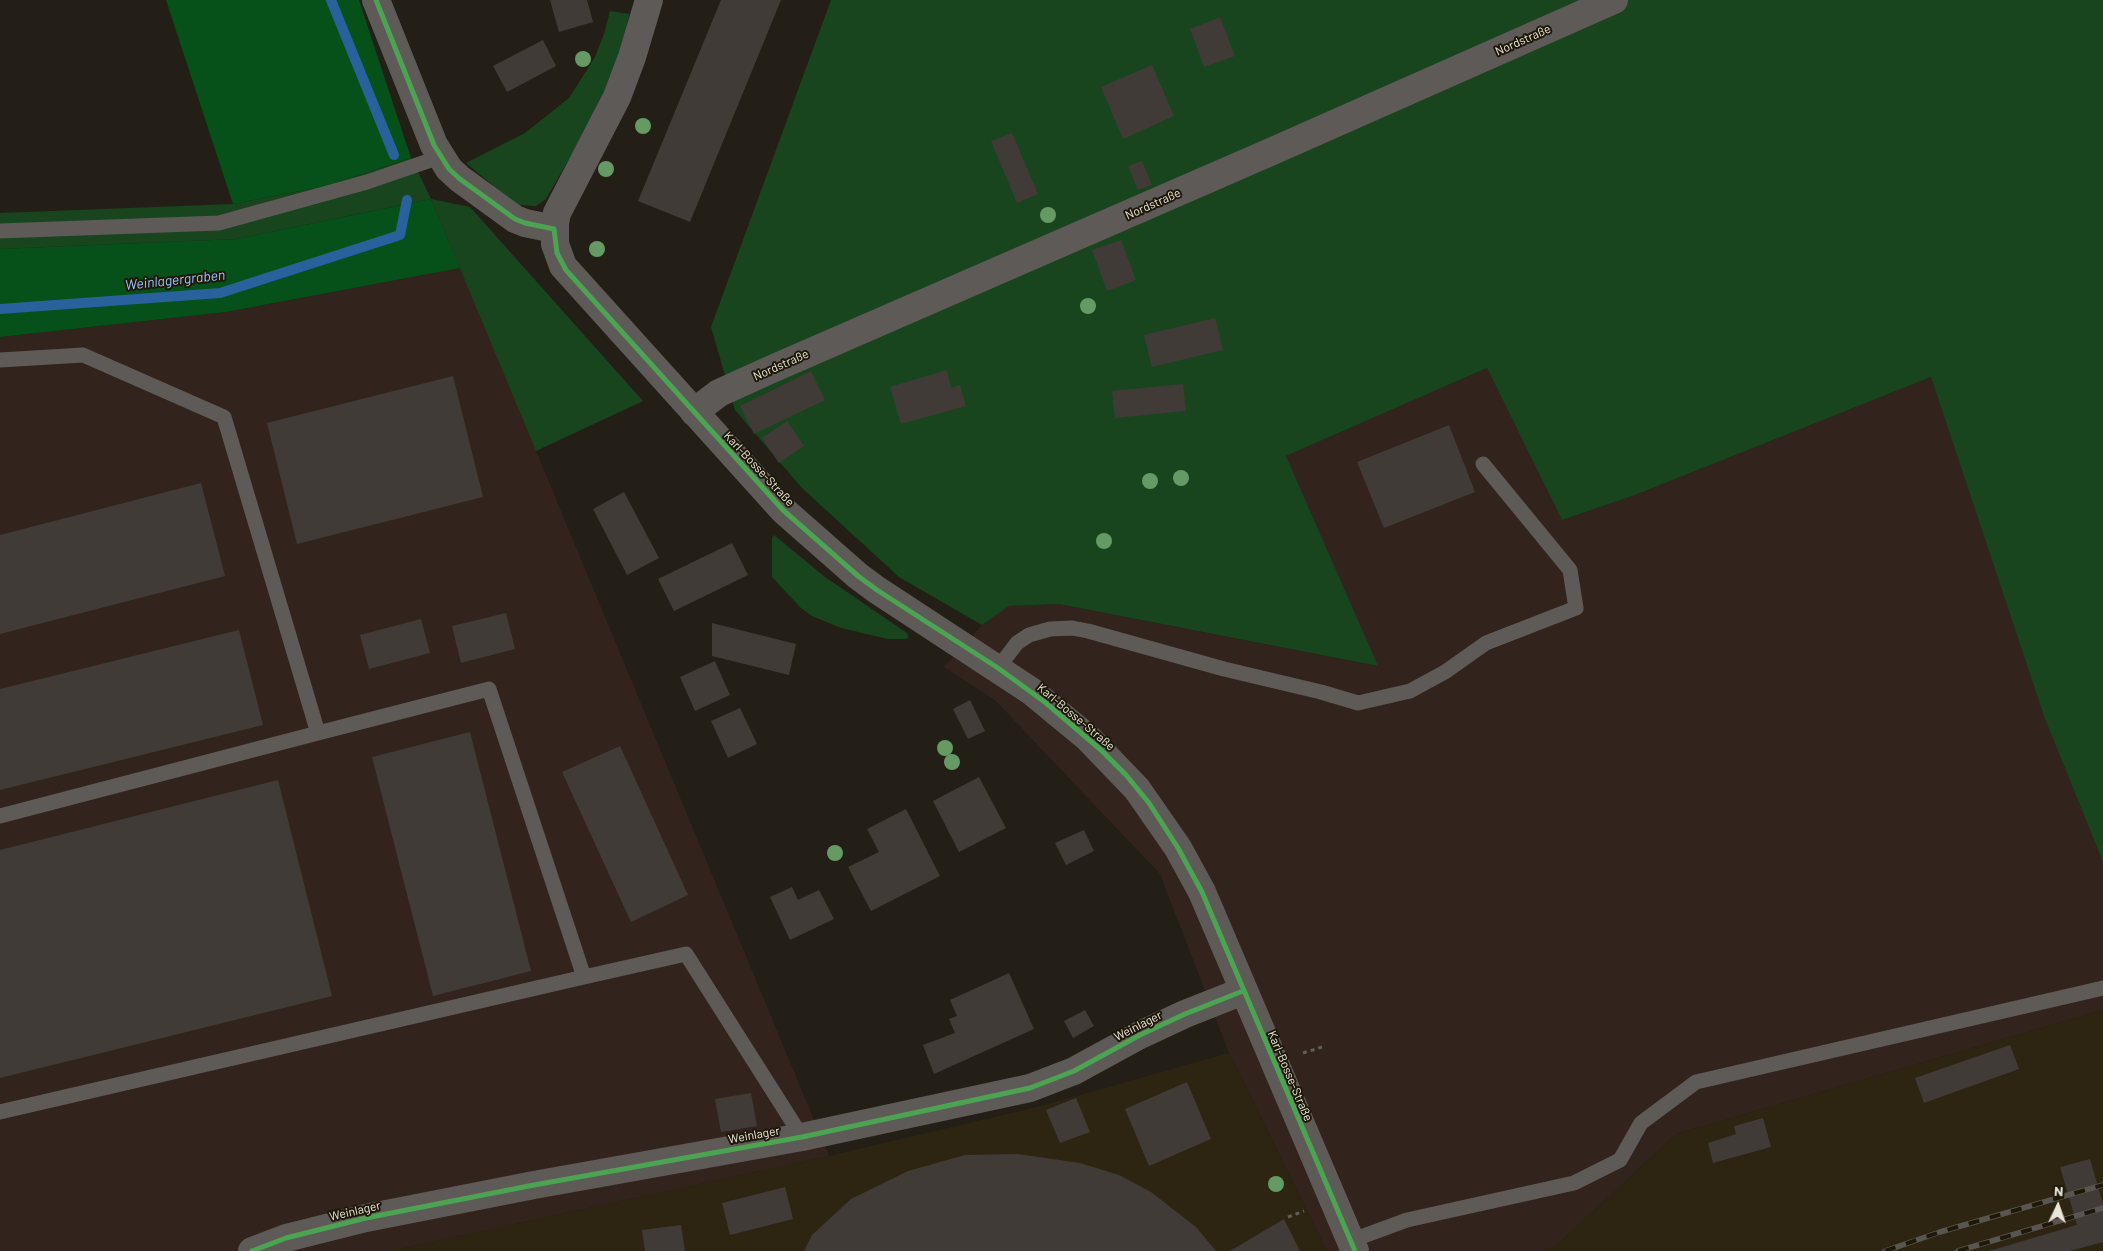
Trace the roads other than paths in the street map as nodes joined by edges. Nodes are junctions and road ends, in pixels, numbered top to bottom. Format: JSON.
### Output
{"nodes":[{"id":1,"x":376,"y":0,"type":"edge"},
{"id":2,"x":649,"y":0,"type":"edge"},
{"id":3,"x":1614,"y":0,"type":"edge"},
{"id":4,"x":440,"y":157,"type":"junction"},
{"id":5,"x":554,"y":228,"type":"junction"},
{"id":6,"x":0,"y":231,"type":"edge"},
{"id":7,"x":0,"y":360,"type":"edge"},
{"id":8,"x":694,"y":412,"type":"junction"},
{"id":9,"x":1483,"y":464,"type":"dead end"},
{"id":10,"x":998,"y":668,"type":"junction"},
{"id":11,"x":318,"y":733,"type":"junction"},
{"id":12,"x":0,"y":816,"type":"edge"},
{"id":13,"x":584,"y":977,"type":"junction"},
{"id":14,"x":2103,"y":988,"type":"edge"},
{"id":15,"x":1243,"y":991,"type":"junction"},
{"id":16,"x":0,"y":1112,"type":"edge"},
{"id":17,"x":802,"y":1137,"type":"junction"},
{"id":18,"x":1352,"y":1246,"type":"edge"},
{"id":19,"x":252,"y":1251,"type":"edge"}],
"edges":[{"from":1,"to":4,"type":"street"},
{"from":2,"to":5,"type":"street","name":"Karl-Bosse-Straße"},
{"from":3,"to":8,"type":"street","name":"Nordstraße"},
{"from":4,"to":5,"type":"street"},
{"from":4,"to":6,"type":"lane"},
{"from":5,"to":8,"type":"street","name":"Karl-Bosse-Straße"},
{"from":7,"to":11,"type":"lane"},
{"from":8,"to":10,"type":"street","name":"Karl-Bosse-Straße"},
{"from":9,"to":10,"type":"lane"},
{"from":10,"to":15,"type":"street","name":"Karl-Bosse-Straße"},
{"from":11,"to":12,"type":"lane"},
{"from":11,"to":13,"type":"lane"},
{"from":13,"to":16,"type":"lane"},
{"from":13,"to":17,"type":"lane"},
{"from":14,"to":18,"type":"lane"},
{"from":15,"to":17,"type":"street","name":"Weinlager"},
{"from":15,"to":18,"type":"street","name":"Karl-Bosse-Straße"},
{"from":17,"to":19,"type":"street","name":"Weinlager"}]}
